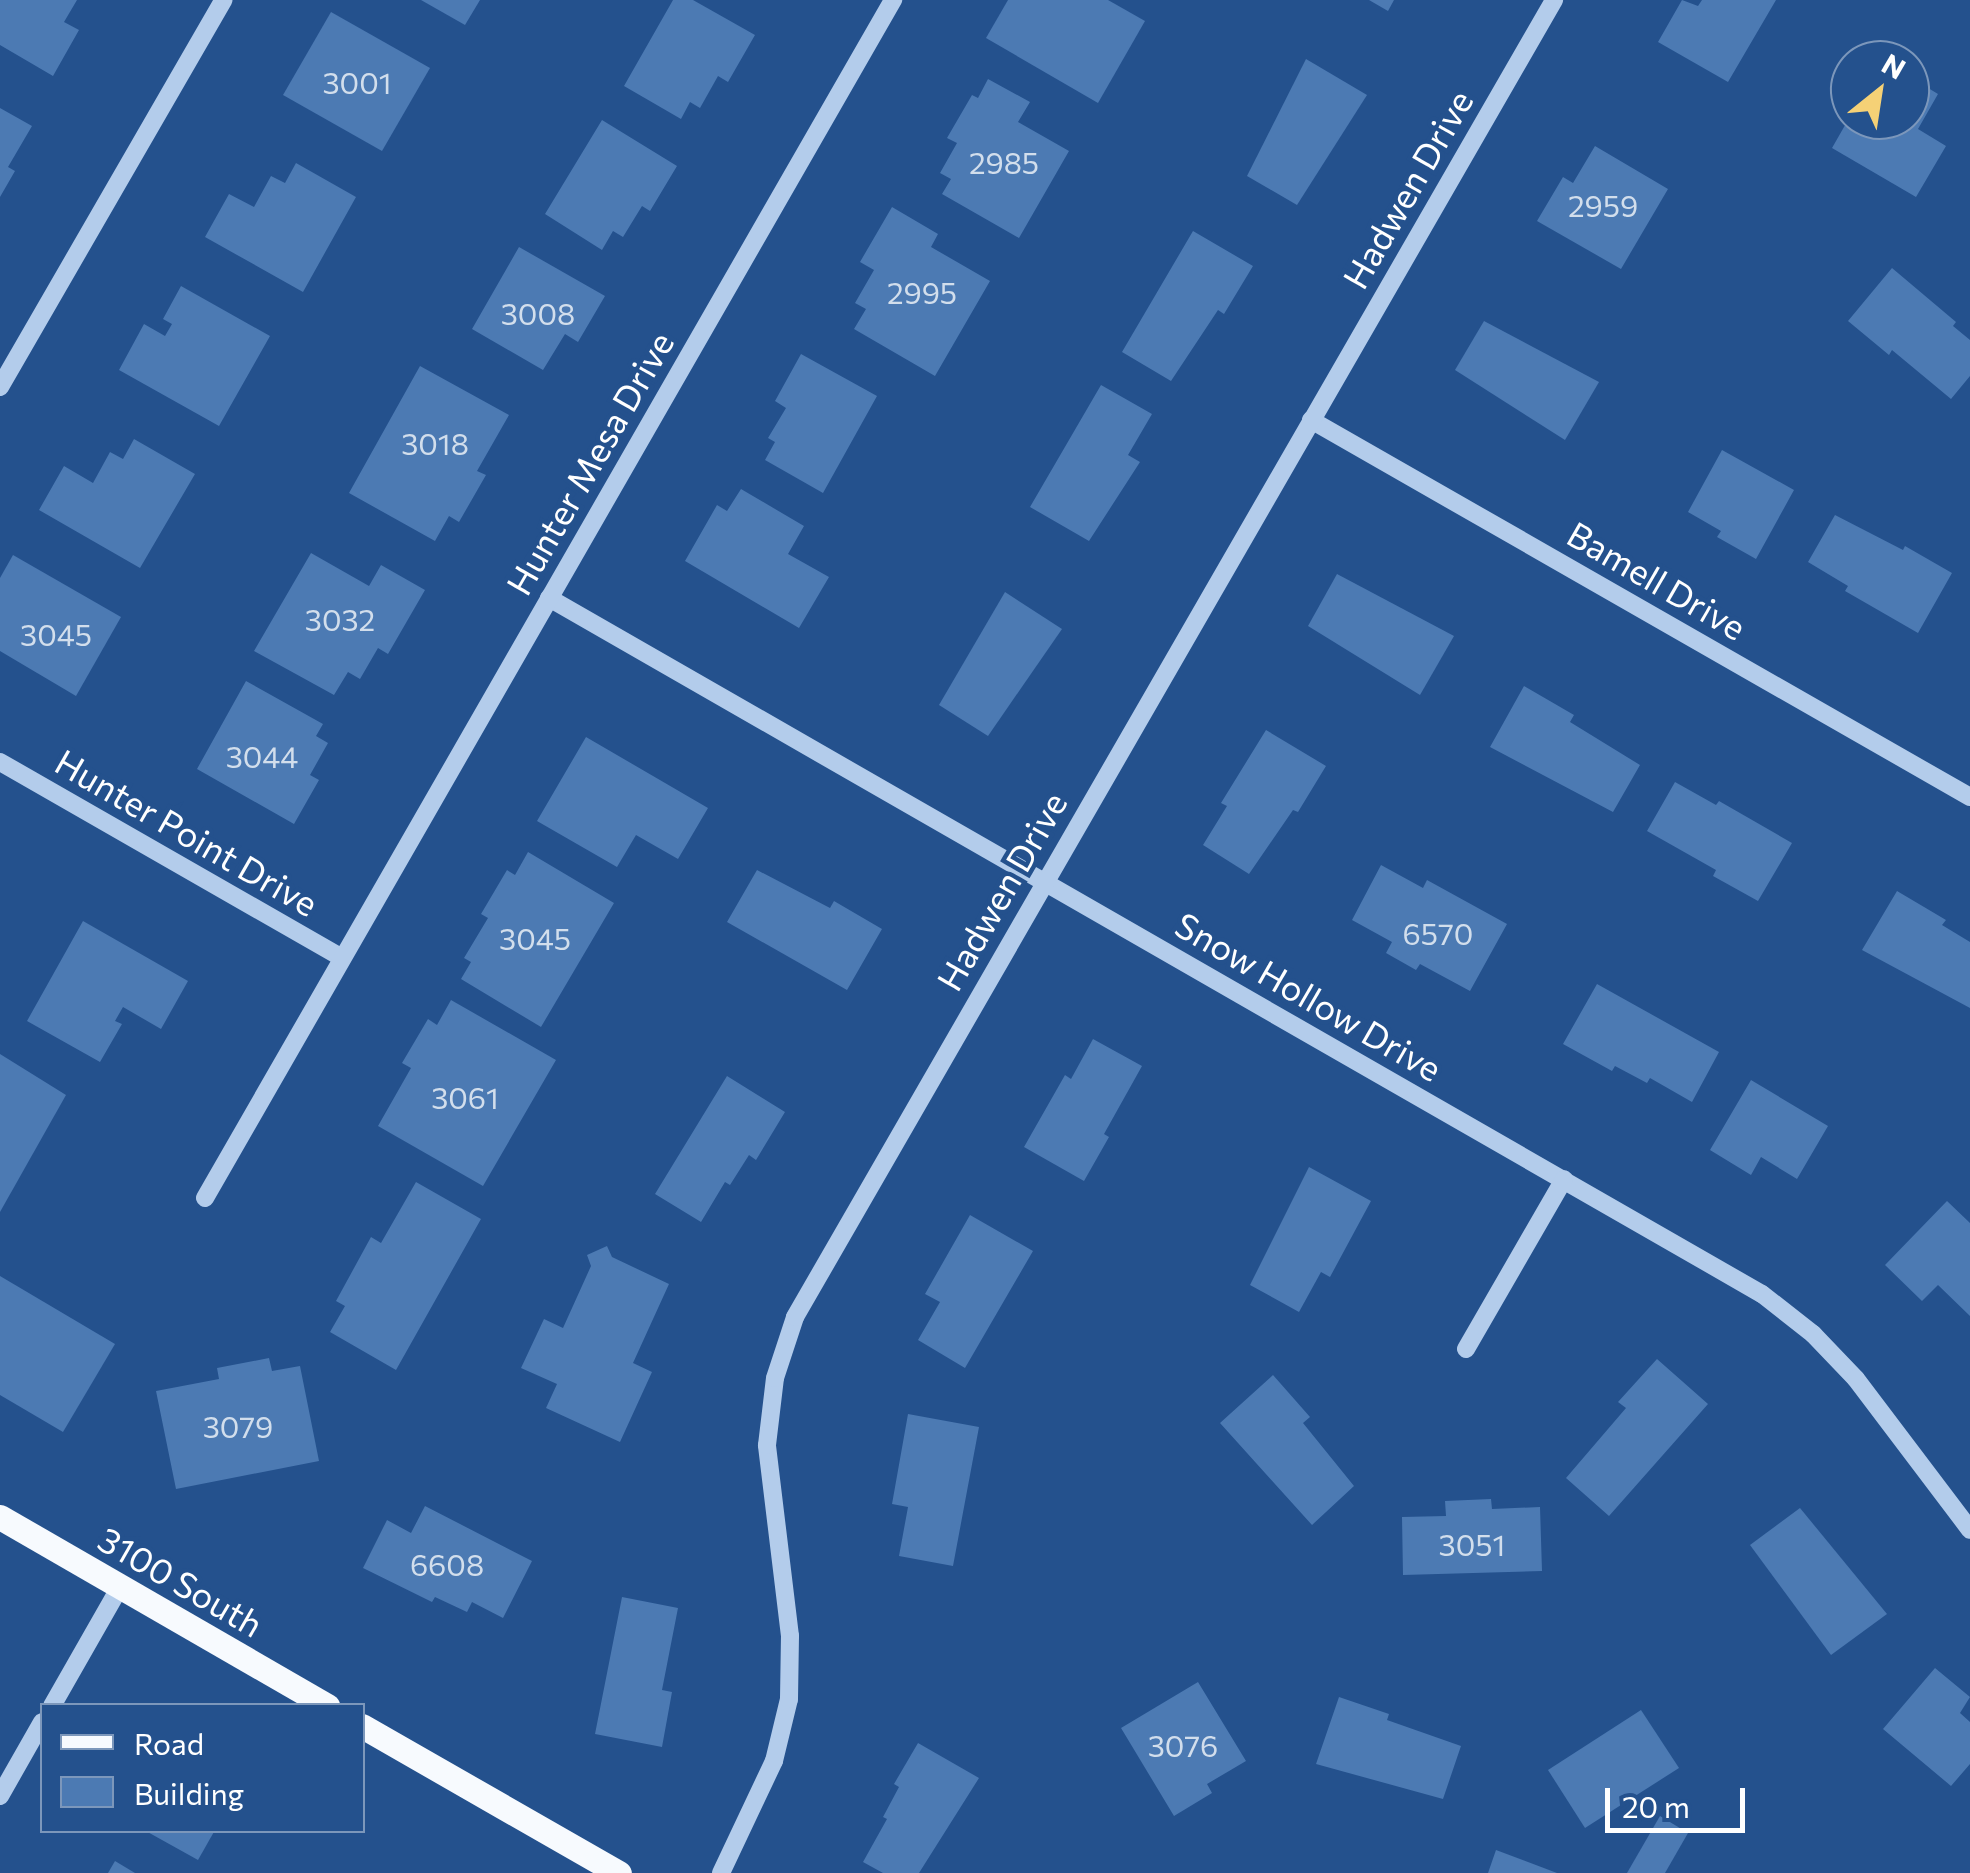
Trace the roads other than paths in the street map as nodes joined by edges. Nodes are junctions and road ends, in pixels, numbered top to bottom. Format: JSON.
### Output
{"nodes":[{"id":1,"x":223,"y":0,"type":"edge"},
{"id":2,"x":892,"y":0,"type":"edge"},
{"id":3,"x":1554,"y":0,"type":"edge"},
{"id":4,"x":0,"y":387,"type":"edge"},
{"id":5,"x":1311,"y":420,"type":"junction"},
{"id":6,"x":549,"y":598,"type":"junction"},
{"id":7,"x":0,"y":762,"type":"edge"},
{"id":8,"x":1970,"y":797,"type":"edge"},
{"id":9,"x":1044,"y":882,"type":"junction"},
{"id":10,"x":342,"y":958,"type":"junction"},
{"id":11,"x":1564,"y":1179,"type":"junction"},
{"id":12,"x":205,"y":1198,"type":"dead end"},
{"id":13,"x":1466,"y":1349,"type":"dead end"},
{"id":14,"x":0,"y":1518,"type":"edge"},
{"id":15,"x":1970,"y":1530,"type":"edge"},
{"id":16,"x":120,"y":1587,"type":"junction"},
{"id":17,"x":54,"y":1703,"type":"edge"},
{"id":18,"x":322,"y":1703,"type":"edge"},
{"id":19,"x":40,"y":1726,"type":"edge"},
{"id":20,"x":365,"y":1728,"type":"edge"},
{"id":21,"x":0,"y":1796,"type":"edge"},
{"id":22,"x":619,"y":1873,"type":"edge"},
{"id":23,"x":721,"y":1873,"type":"edge"}],
"edges":[{"from":1,"to":4,"type":"street"},
{"from":2,"to":6,"type":"street","name":"Hunter Mesa Drive"},
{"from":3,"to":5,"type":"street","name":"Hadwen Drive"},
{"from":5,"to":8,"type":"street","name":"Bamell Drive"},
{"from":5,"to":9,"type":"street","name":"Hadwen Drive"},
{"from":6,"to":9,"type":"street","name":"Snow Hollow Drive"},
{"from":6,"to":10,"type":"street","name":"Hunter Mesa Drive"},
{"from":7,"to":10,"type":"street","name":"Hunter Point Drive"},
{"from":9,"to":11,"type":"street","name":"Snow Hollow Drive"},
{"from":9,"to":23,"type":"street","name":"Hadwen Drive"},
{"from":10,"to":12,"type":"street","name":"Hunter Mesa Drive"},
{"from":11,"to":13,"type":"street"},
{"from":11,"to":15,"type":"street","name":"Snow Hollow Drive"},
{"from":14,"to":16,"type":"main road","name":"3100 South"},
{"from":16,"to":17,"type":"street"},
{"from":16,"to":18,"type":"main road","name":"3100 South"},
{"from":19,"to":21,"type":"street"},
{"from":20,"to":22,"type":"main road"}]}
